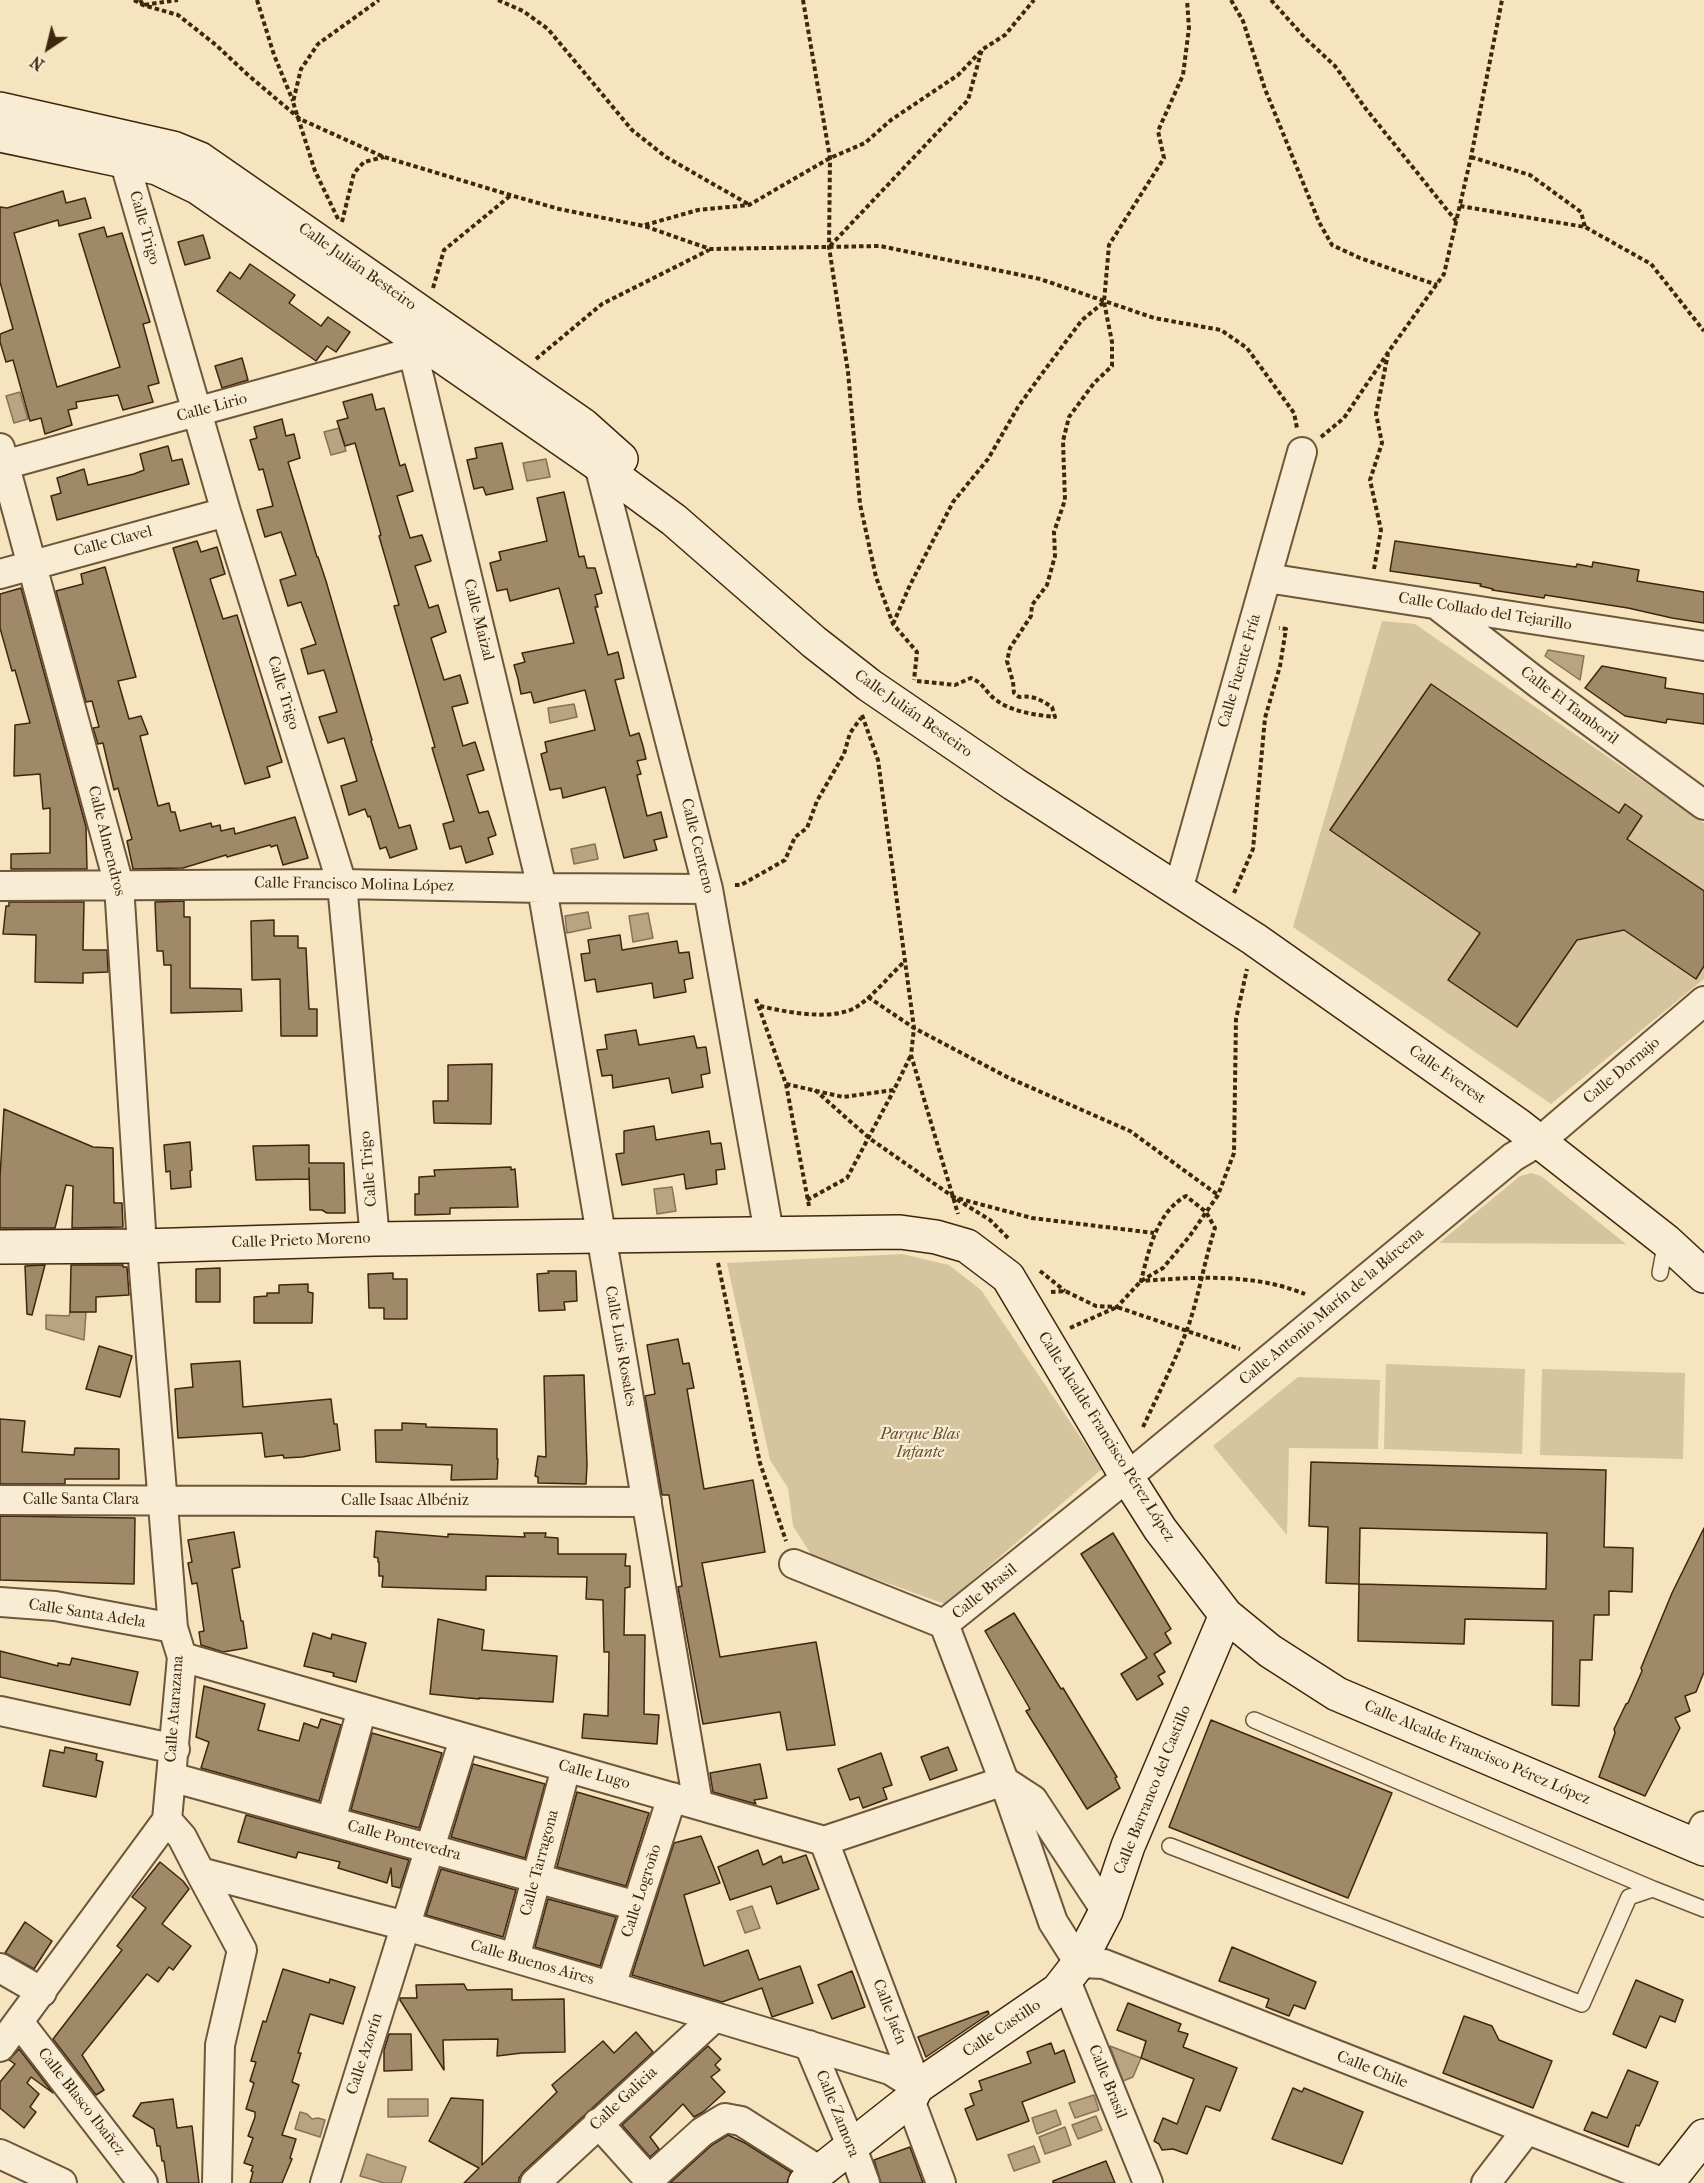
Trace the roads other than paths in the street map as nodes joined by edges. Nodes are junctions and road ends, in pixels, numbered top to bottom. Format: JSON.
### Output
{"nodes":[{"id":1,"x":0,"y":109,"type":"edge"},
{"id":2,"x":0,"y":135,"type":"edge"},
{"id":3,"x":124,"y":160,"type":"junction"},
{"id":4,"x":420,"y":337,"type":"junction"},
{"id":5,"x":198,"y":412,"type":"junction"},
{"id":6,"x":1302,"y":452,"type":"road end"},
{"id":7,"x":2,"y":460,"type":"edge"},
{"id":8,"x":599,"y":465,"type":"junction"},
{"id":9,"x":226,"y":512,"type":"junction"},
{"id":10,"x":665,"y":514,"type":"junction"},
{"id":11,"x":32,"y":564,"type":"junction"},
{"id":12,"x":0,"y":574,"type":"edge"},
{"id":13,"x":1267,"y":578,"type":"junction"},
{"id":14,"x":1436,"y":604,"type":"junction"},
{"id":15,"x":1704,"y":646,"type":"edge"},
{"id":16,"x":1704,"y":805,"type":"edge"},
{"id":17,"x":342,"y":884,"type":"junction"},
{"id":18,"x":0,"y":885,"type":"edge"},
{"id":19,"x":119,"y":885,"type":"junction"},
{"id":20,"x":542,"y":888,"type":"junction"},
{"id":21,"x":708,"y":889,"type":"junction"},
{"id":22,"x":1178,"y":890,"type":"junction"},
{"id":23,"x":1704,"y":1001,"type":"edge"},
{"id":24,"x":1540,"y":1141,"type":"junction"},
{"id":25,"x":769,"y":1233,"type":"junction"},
{"id":26,"x":602,"y":1236,"type":"junction"},
{"id":27,"x":375,"y":1239,"type":"junction"},
{"id":28,"x":1666,"y":1241,"type":"junction"},
{"id":29,"x":142,"y":1246,"type":"junction"},
{"id":30,"x":0,"y":1247,"type":"edge"},
{"id":31,"x":1660,"y":1273,"type":"dead end"},
{"id":32,"x":1704,"y":1276,"type":"edge"},
{"id":33,"x":1123,"y":1470,"type":"junction"},
{"id":34,"x":163,"y":1499,"type":"junction"},
{"id":35,"x":0,"y":1500,"type":"edge"},
{"id":36,"x":647,"y":1502,"type":"junction"},
{"id":37,"x":794,"y":1564,"type":"road end"},
{"id":38,"x":0,"y":1602,"type":"edge"},
{"id":39,"x":1226,"y":1615,"type":"junction"},
{"id":40,"x":944,"y":1624,"type":"junction"},
{"id":41,"x":173,"y":1628,"type":"junction"},
{"id":42,"x":182,"y":1657,"type":"junction"},
{"id":43,"x":362,"y":1709,"type":"junction"},
{"id":44,"x":0,"y":1711,"type":"edge"},
{"id":45,"x":1254,"y":1720,"type":"dead end"},
{"id":46,"x":464,"y":1739,"type":"junction"},
{"id":47,"x":175,"y":1749,"type":"junction"},
{"id":48,"x":566,"y":1768,"type":"junction"},
{"id":49,"x":171,"y":1777,"type":"junction"},
{"id":50,"x":1004,"y":1781,"type":"junction"},
{"id":51,"x":685,"y":1800,"type":"junction"},
{"id":52,"x":167,"y":1820,"type":"junction"},
{"id":53,"x":331,"y":1821,"type":"junction"},
{"id":54,"x":1701,"y":1840,"type":"edge"},
{"id":55,"x":824,"y":1841,"type":"junction"},
{"id":56,"x":1170,"y":1846,"type":"dead end"},
{"id":57,"x":431,"y":1848,"type":"junction"},
{"id":58,"x":200,"y":1872,"type":"junction"},
{"id":59,"x":536,"y":1877,"type":"junction"},
{"id":60,"x":1653,"y":1889,"type":"junction"},
{"id":61,"x":637,"y":1906,"type":"junction"},
{"id":62,"x":1704,"y":1909,"type":"edge"},
{"id":63,"x":1106,"y":1911,"type":"junction"},
{"id":64,"x":406,"y":1926,"type":"junction"},
{"id":65,"x":515,"y":1958,"type":"junction"},
{"id":66,"x":0,"y":1968,"type":"edge"},
{"id":67,"x":1072,"y":1972,"type":"junction"},
{"id":68,"x":611,"y":1986,"type":"junction"},
{"id":69,"x":42,"y":1992,"type":"junction"},
{"id":70,"x":715,"y":2016,"type":"junction"},
{"id":71,"x":19,"y":2022,"type":"junction"},
{"id":72,"x":809,"y":2045,"type":"junction"},
{"id":73,"x":0,"y":2047,"type":"edge"},
{"id":74,"x":913,"y":2093,"type":"junction"},
{"id":75,"x":598,"y":2123,"type":"junction"},
{"id":76,"x":1526,"y":2131,"type":"junction"},
{"id":77,"x":851,"y":2145,"type":"junction"},
{"id":78,"x":0,"y":2154,"type":"edge"},
{"id":79,"x":1685,"y":2166,"type":"edge"},
{"id":80,"x":812,"y":2177,"type":"edge"},
{"id":81,"x":650,"y":2181,"type":"edge"},
{"id":82,"x":62,"y":2183,"type":"edge"},
{"id":83,"x":143,"y":2183,"type":"edge"},
{"id":84,"x":217,"y":2183,"type":"edge"},
{"id":85,"x":325,"y":2183,"type":"edge"},
{"id":86,"x":535,"y":2183,"type":"edge"},
{"id":87,"x":865,"y":2183,"type":"edge"},
{"id":88,"x":941,"y":2183,"type":"edge"},
{"id":89,"x":1148,"y":2183,"type":"edge"},
{"id":90,"x":1486,"y":2183,"type":"edge"}],
"edges":[{"from":1,"to":4,"type":"street","name":"Calle Julián Besteiro"},
{"from":2,"to":3,"type":"street","name":"Calle Julián Besteiro"},
{"from":3,"to":4,"type":"street","name":"Calle Julián Besteiro"},
{"from":3,"to":5,"type":"street","name":"Calle Trigo"},
{"from":4,"to":5,"type":"street","name":"Calle Lirio"},
{"from":4,"to":8,"type":"street","name":"Calle Julián Besteiro"},
{"from":4,"to":10,"type":"street","name":"Calle Julián Besteiro"},
{"from":4,"to":20,"type":"street","name":"Calle Maizal"},
{"from":5,"to":7,"type":"street","name":"Calle Lirio"},
{"from":5,"to":9,"type":"street","name":"Calle Trigo"},
{"from":6,"to":13,"type":"street","name":"Calle Fuente Fría"},
{"from":7,"to":11,"type":"street","name":"Calle Almendros"},
{"from":8,"to":10,"type":"street","name":"Calle Julián Besteiro"},
{"from":8,"to":21,"type":"street","name":"Calle Centeno"},
{"from":9,"to":11,"type":"street","name":"Calle Clavel"},
{"from":9,"to":17,"type":"street","name":"Calle Trigo"},
{"from":10,"to":22,"type":"street","name":"Calle Julián Besteiro"},
{"from":11,"to":12,"type":"street","name":"Calle Clavel"},
{"from":11,"to":19,"type":"street","name":"Calle Almendros"},
{"from":13,"to":14,"type":"street","name":"Calle Collado del Tejarillo"},
{"from":13,"to":22,"type":"street","name":"Calle Fuente Fría"},
{"from":14,"to":15,"type":"street","name":"Calle Collado del Tejarillo"},
{"from":14,"to":16,"type":"street","name":"Calle El Tamboril"},
{"from":17,"to":19,"type":"street","name":"Calle Francisco Molina López"},
{"from":17,"to":20,"type":"street","name":"Calle Francisco Molina López"},
{"from":17,"to":27,"type":"street","name":"Calle Trigo"},
{"from":18,"to":19,"type":"street","name":"Calle Francisco Molina López"},
{"from":19,"to":29,"type":"street","name":"Calle Almendros"},
{"from":20,"to":21,"type":"street","name":"Calle Francisco Molina López"},
{"from":20,"to":26,"type":"street","name":"Calle Luis Rosales"},
{"from":21,"to":25,"type":"street","name":"Calle Centeno"},
{"from":22,"to":24,"type":"street","name":"Calle Everest"},
{"from":23,"to":24,"type":"street","name":"Calle Dornajo"},
{"from":24,"to":28,"type":"street","name":"Calle Everest"},
{"from":24,"to":33,"type":"street","name":"Calle Antonio Marín de la Bárcena"},
{"from":25,"to":26,"type":"street","name":"Calle Alcalde Francisco Pérez López"},
{"from":25,"to":33,"type":"street","name":"Calle Alcalde Francisco Pérez López"},
{"from":26,"to":27,"type":"street","name":"Calle Prieto Moreno"},
{"from":26,"to":36,"type":"street","name":"Calle Luis Rosales"},
{"from":27,"to":29,"type":"street","name":"Calle Prieto Moreno"},
{"from":28,"to":31,"type":"lane"},
{"from":28,"to":32,"type":"street","name":"Calle Everest"},
{"from":29,"to":30,"type":"street","name":"Calle Prieto Moreno"},
{"from":29,"to":34,"type":"street","name":"Calle Atarazana"},
{"from":33,"to":39,"type":"street","name":"Calle Alcalde Francisco Pérez López"},
{"from":33,"to":40,"type":"street","name":"Calle Brasil"},
{"from":34,"to":35,"type":"street","name":"Calle Santa Clara"},
{"from":34,"to":36,"type":"street","name":"Calle Isaac Albéniz"},
{"from":34,"to":41,"type":"street","name":"Calle Atarazana"},
{"from":36,"to":51,"type":"street","name":"Calle Luis Rosales"},
{"from":37,"to":40,"type":"street"},
{"from":38,"to":41,"type":"street","name":"Calle Santa Adela"},
{"from":39,"to":54,"type":"street","name":"Calle Alcalde Francisco Pérez López"},
{"from":39,"to":63,"type":"street","name":"Calle Barranco del Castillo"},
{"from":40,"to":50,"type":"street","name":"Calle Brasil"},
{"from":41,"to":42,"type":"street","name":"Calle Atarazana"},
{"from":42,"to":43,"type":"street","name":"Calle Lugo"},
{"from":42,"to":47,"type":"street","name":"Calle Atarazana"},
{"from":43,"to":46,"type":"street","name":"Calle Lugo"},
{"from":43,"to":53,"type":"street"},
{"from":44,"to":47,"type":"street"},
{"from":45,"to":60,"type":"lane"},
{"from":46,"to":48,"type":"street","name":"Calle Lugo"},
{"from":46,"to":57,"type":"street","name":"Calle Azorín"},
{"from":47,"to":49,"type":"street","name":"Calle Atarazana"},
{"from":48,"to":51,"type":"street","name":"Calle Lugo"},
{"from":48,"to":59,"type":"street","name":"Calle Tarragona"},
{"from":49,"to":52,"type":"street","name":"Calle Atarazana"},
{"from":49,"to":53,"type":"street","name":"Calle Pontevedra"},
{"from":50,"to":55,"type":"street"},
{"from":50,"to":63,"type":"street"},
{"from":50,"to":67,"type":"street","name":"Calle Brasil"},
{"from":51,"to":55,"type":"street","name":"Calle Lugo"},
{"from":51,"to":61,"type":"street","name":"Calle Logroño"},
{"from":52,"to":58,"type":"street"},
{"from":52,"to":69,"type":"street"},
{"from":53,"to":57,"type":"street","name":"Calle Pontevedra"},
{"from":55,"to":74,"type":"street","name":"Calle Jaén"},
{"from":56,"to":60,"type":"lane"},
{"from":57,"to":59,"type":"street","name":"Calle Pontevedra"},
{"from":57,"to":64,"type":"street","name":"Calle Azorín"},
{"from":58,"to":64,"type":"street","name":"Calle Buenos Aires"},
{"from":58,"to":84,"type":"street"},
{"from":59,"to":61,"type":"street","name":"Calle Pontevedra"},
{"from":59,"to":65,"type":"street","name":"Calle Tarragona"},
{"from":60,"to":62,"type":"lane"},
{"from":61,"to":68,"type":"street","name":"Calle Logroño"},
{"from":63,"to":67,"type":"street","name":"Calle Barranco del Castillo"},
{"from":64,"to":65,"type":"street","name":"Calle Buenos Aires"},
{"from":64,"to":85,"type":"street","name":"Calle Azorín"},
{"from":65,"to":68,"type":"street","name":"Calle Buenos Aires"},
{"from":66,"to":69,"type":"street"},
{"from":67,"to":74,"type":"street","name":"Calle Castillo"},
{"from":67,"to":76,"type":"street","name":"Calle Chile"},
{"from":67,"to":89,"type":"street","name":"Calle Brasil"},
{"from":68,"to":70,"type":"street","name":"Calle Buenos Aires"},
{"from":69,"to":71,"type":"street"},
{"from":70,"to":72,"type":"street","name":"Calle Buenos Aires"},
{"from":70,"to":75,"type":"street","name":"Calle Galicia"},
{"from":71,"to":73,"type":"street"},
{"from":71,"to":83,"type":"street","name":"Calle Blasco Ibañez"},
{"from":72,"to":74,"type":"street","name":"Calle Buenos Aires"},
{"from":72,"to":77,"type":"street","name":"Calle Zamora"},
{"from":74,"to":77,"type":"street","name":"Calle Castillo"},
{"from":74,"to":88,"type":"street","name":"Calle Jaén"},
{"from":75,"to":81,"type":"street"},
{"from":75,"to":86,"type":"street","name":"Calle Galicia"},
{"from":76,"to":79,"type":"street","name":"Calle Chile"},
{"from":76,"to":90,"type":"street"},
{"from":77,"to":80,"type":"street","name":"Calle Castillo"},
{"from":77,"to":87,"type":"street","name":"Calle Zamora"},
{"from":78,"to":82,"type":"street"},
{"from":80,"to":81,"type":"street"}]}
